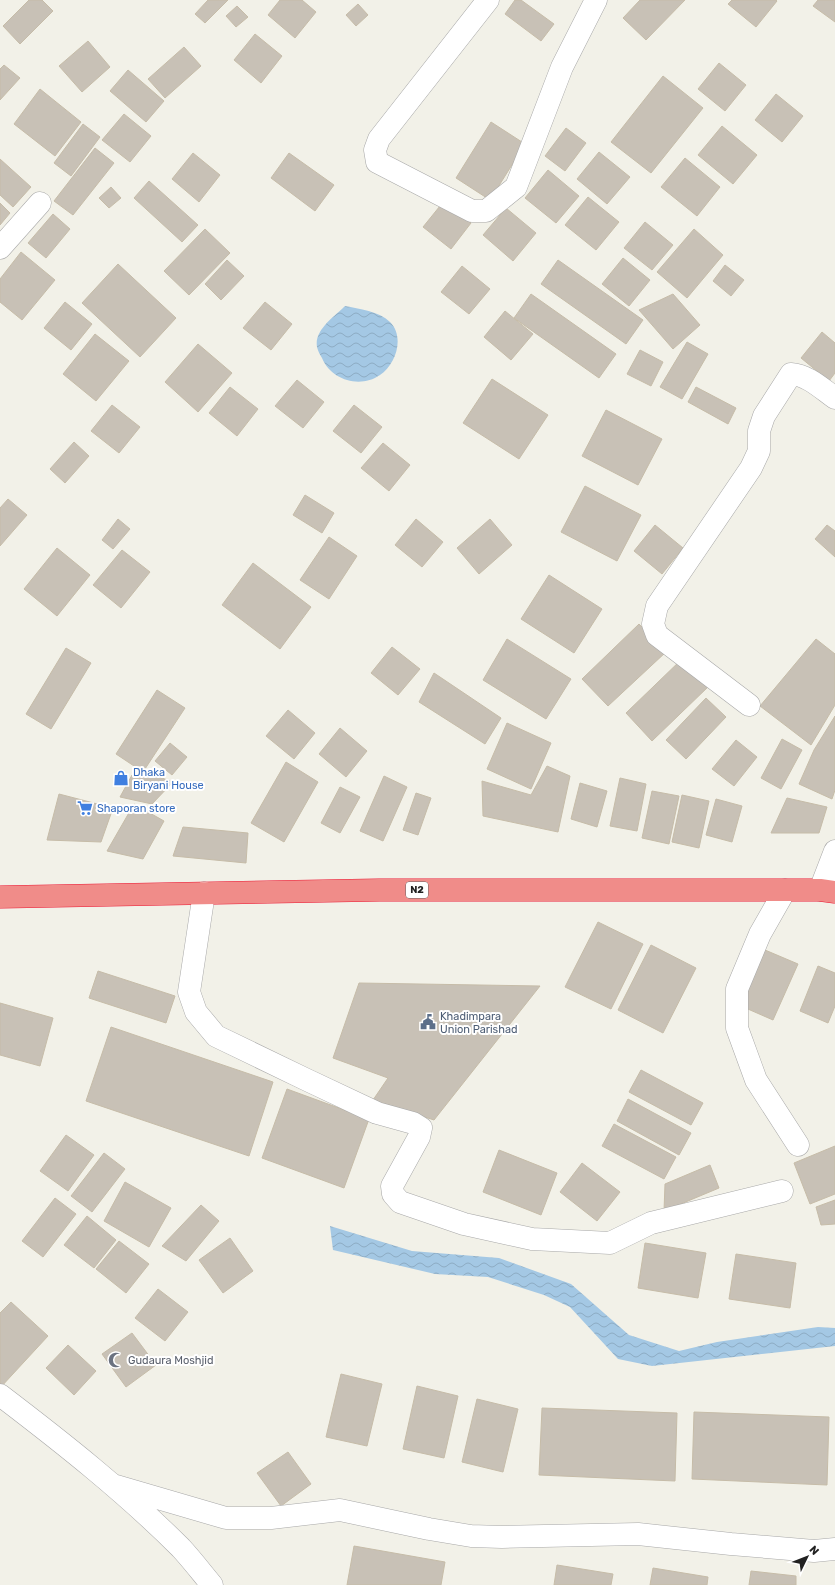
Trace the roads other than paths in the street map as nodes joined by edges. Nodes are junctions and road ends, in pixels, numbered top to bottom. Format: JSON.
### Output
{"nodes":[{"id":1,"x":488,"y":0,"type":"edge"},
{"id":2,"x":596,"y":0,"type":"edge"},
{"id":3,"x":40,"y":203,"type":"dead end"},
{"id":4,"x":0,"y":248,"type":"edge"},
{"id":5,"x":835,"y":398,"type":"edge"},
{"id":6,"x":749,"y":705,"type":"dead end"},
{"id":7,"x":835,"y":851,"type":"edge"},
{"id":8,"x":785,"y":890,"type":"junction"},
{"id":9,"x":828,"y":891,"type":"edge"},
{"id":10,"x":204,"y":893,"type":"junction"},
{"id":11,"x":0,"y":897,"type":"edge"},
{"id":12,"x":798,"y":1145,"type":"dead end"},
{"id":13,"x":782,"y":1191,"type":"dead end"},
{"id":14,"x":0,"y":1395,"type":"edge"},
{"id":15,"x":113,"y":1485,"type":"junction"},
{"id":16,"x":835,"y":1549,"type":"edge"},
{"id":17,"x":212,"y":1585,"type":"edge"}],
"edges":[{"from":1,"to":2,"type":"street"},
{"from":3,"to":4,"type":"street"},
{"from":5,"to":6,"type":"street"},
{"from":7,"to":9,"type":"street"},
{"from":8,"to":9,"type":"highway","number":"N2"},
{"from":8,"to":10,"type":"highway","number":"N2"},
{"from":8,"to":12,"type":"street"},
{"from":10,"to":11,"type":"highway","number":"N2"},
{"from":10,"to":13,"type":"street"},
{"from":14,"to":15,"type":"street"},
{"from":15,"to":16,"type":"street"},
{"from":15,"to":17,"type":"street"}]}
